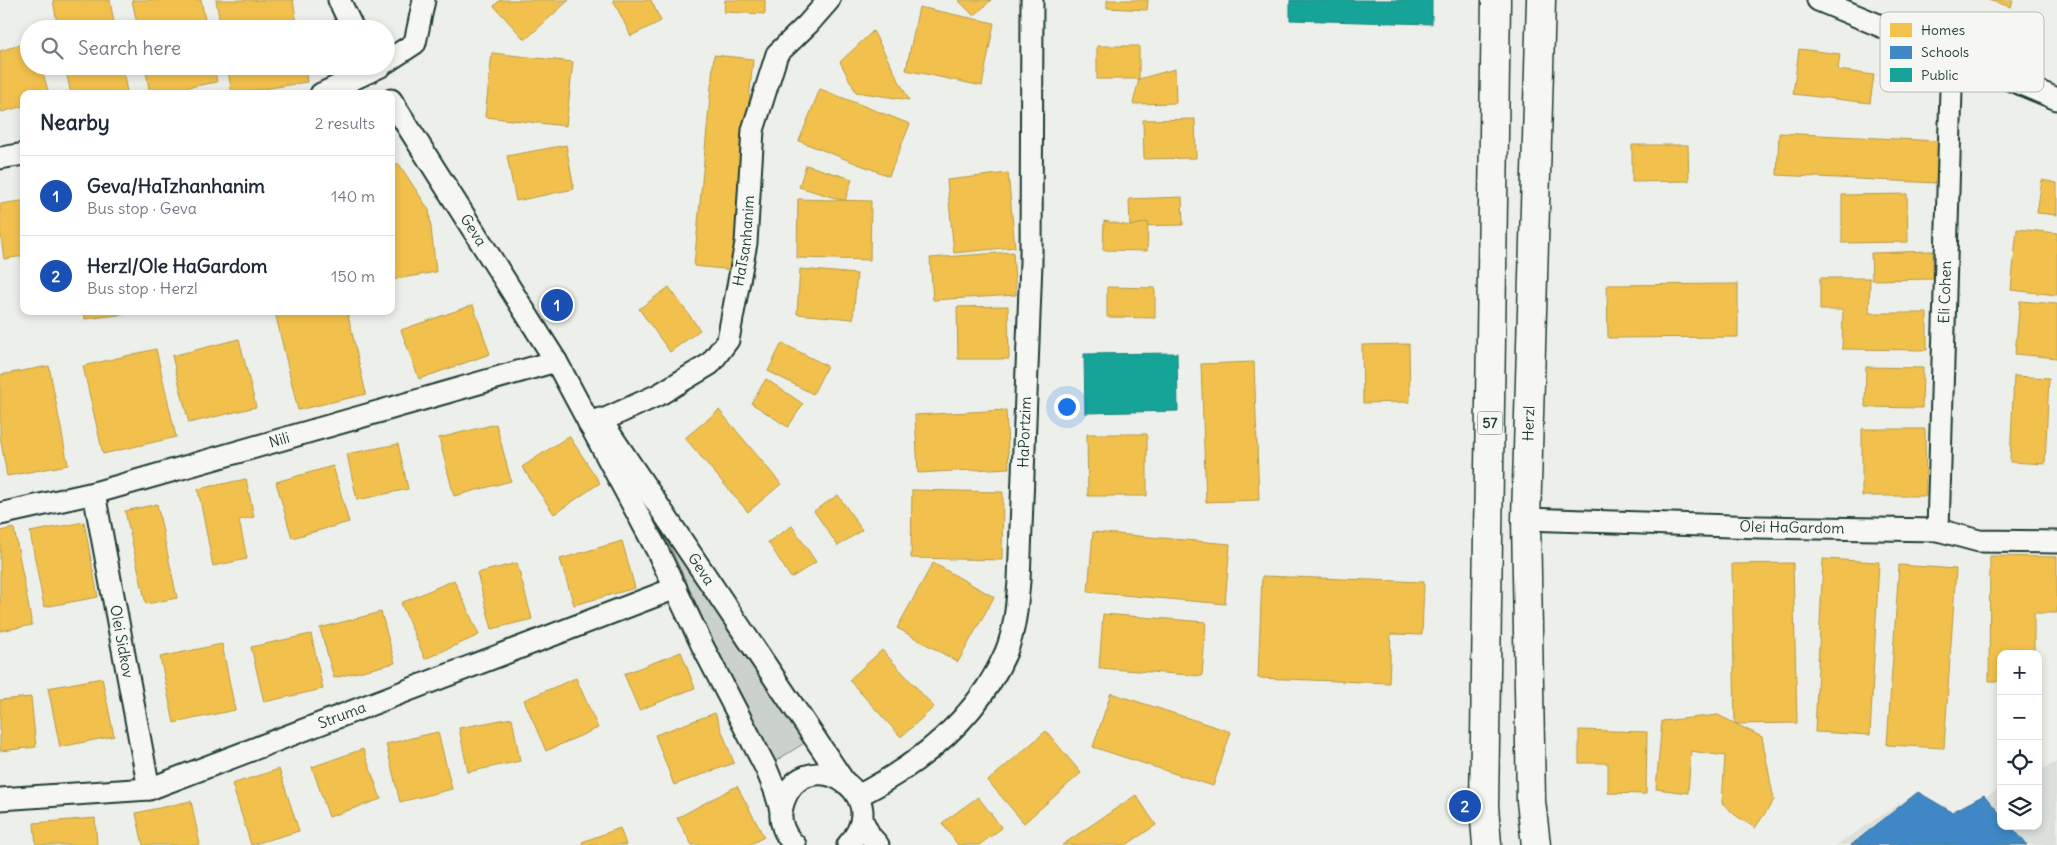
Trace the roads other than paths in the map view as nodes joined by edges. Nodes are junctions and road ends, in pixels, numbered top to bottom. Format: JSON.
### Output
{"nodes":[{"id":1,"x":339,"y":0,"type":"edge"},
{"id":2,"x":424,"y":0,"type":"edge"},
{"id":3,"x":829,"y":0,"type":"edge"},
{"id":4,"x":1032,"y":0,"type":"edge"},
{"id":5,"x":1496,"y":0,"type":"edge"},
{"id":6,"x":1541,"y":0,"type":"edge"},
{"id":7,"x":1818,"y":0,"type":"edge"},
{"id":8,"x":349,"y":20,"type":"edge"},
{"id":9,"x":1880,"y":26,"type":"edge"},
{"id":10,"x":395,"y":56,"type":"edge"},
{"id":11,"x":361,"y":75,"type":"edge"},
{"id":12,"x":381,"y":75,"type":"edge"},
{"id":13,"x":330,"y":90,"type":"edge"},
{"id":14,"x":387,"y":90,"type":"edge"},
{"id":15,"x":1951,"y":92,"type":"edge"},
{"id":16,"x":2040,"y":92,"type":"edge"},
{"id":17,"x":2057,"y":99,"type":"edge"},
{"id":18,"x":395,"y":106,"type":"edge"},
{"id":19,"x":20,"y":155,"type":"edge"},
{"id":20,"x":0,"y":158,"type":"edge"},
{"id":21,"x":556,"y":361,"type":"junction"},
{"id":22,"x":596,"y":424,"type":"junction"},
{"id":23,"x":94,"y":493,"type":"junction"},
{"id":24,"x":0,"y":514,"type":"edge"},
{"id":25,"x":1526,"y":519,"type":"junction"},
{"id":26,"x":1938,"y":530,"type":"junction"},
{"id":27,"x":2057,"y":542,"type":"edge"},
{"id":28,"x":676,"y":588,"type":"junction"},
{"id":29,"x":843,"y":780,"type":"junction"},
{"id":30,"x":148,"y":789,"type":"junction"},
{"id":31,"x":858,"y":796,"type":"junction"},
{"id":32,"x":0,"y":799,"type":"edge"},
{"id":33,"x":781,"y":810,"type":"junction"},
{"id":34,"x":862,"y":820,"type":"junction"},
{"id":35,"x":786,"y":840,"type":"edge"},
{"id":36,"x":848,"y":845,"type":"edge"},
{"id":37,"x":878,"y":845,"type":"edge"},
{"id":38,"x":1487,"y":845,"type":"edge"},
{"id":39,"x":1536,"y":845,"type":"edge"}],
"edges":[{"from":1,"to":8,"type":"street"},
{"from":2,"to":10,"type":"street"},
{"from":3,"to":22,"type":"street","name":"HaTsanhanim"},
{"from":4,"to":31,"type":"street","name":"HaPortzim"},
{"from":5,"to":38,"type":"highway","number":"57"},
{"from":6,"to":25,"type":"highway","name":"Herzl"},
{"from":7,"to":9,"type":"street"},
{"from":11,"to":13,"type":"street"},
{"from":12,"to":14,"type":"street"},
{"from":15,"to":26,"type":"street","name":"Eli Cohen"},
{"from":16,"to":17,"type":"street"},
{"from":18,"to":21,"type":"street","name":"Geva"},
{"from":19,"to":20,"type":"street"},
{"from":21,"to":22,"type":"street","name":"Geva"},
{"from":21,"to":23,"type":"street","name":"Nili"},
{"from":22,"to":28,"type":"street","name":"Geva"},
{"from":22,"to":29,"type":"street","name":"Geva"},
{"from":23,"to":24,"type":"street","name":"Nili"},
{"from":23,"to":30,"type":"street","name":"Olei Sidkov"},
{"from":25,"to":26,"type":"street","name":"Olei HaGardom"},
{"from":25,"to":39,"type":"highway","name":"Herzl"},
{"from":26,"to":27,"type":"street","name":"Olei HaGardom"},
{"from":28,"to":30,"type":"street","name":"Struma"},
{"from":28,"to":33,"type":"street","name":"Geva"},
{"from":29,"to":31,"type":"street","name":"Geva"},
{"from":29,"to":33,"type":"street"},
{"from":30,"to":32,"type":"street","name":"Struma"},
{"from":31,"to":34,"type":"street"},
{"from":33,"to":35,"type":"street","name":"Geva"},
{"from":34,"to":36,"type":"street"},
{"from":34,"to":37,"type":"street"}]}
